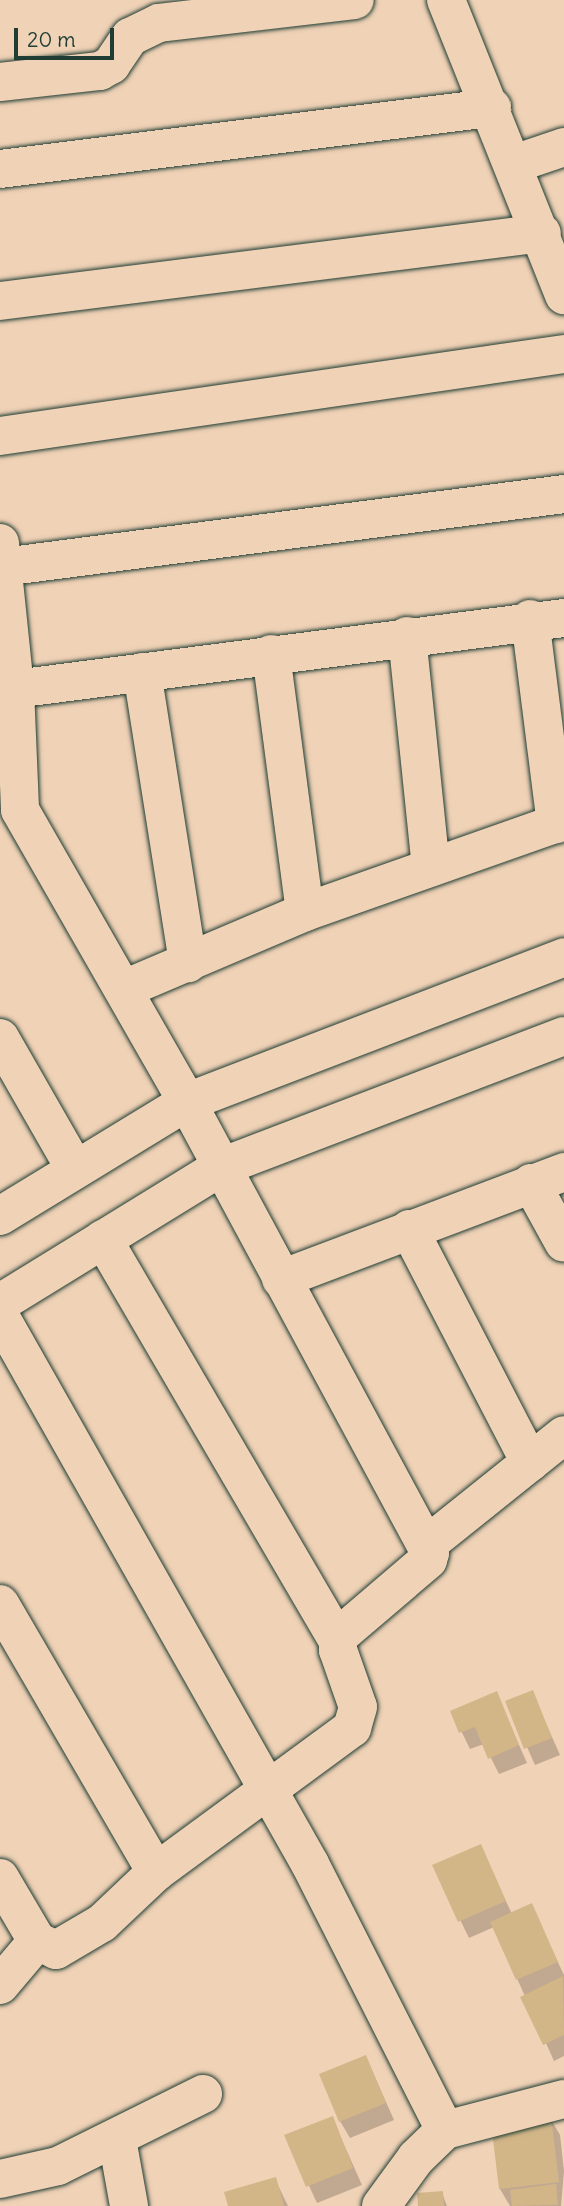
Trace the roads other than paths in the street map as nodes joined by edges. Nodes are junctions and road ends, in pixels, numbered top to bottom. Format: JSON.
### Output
{"nodes":[{"id":1,"x":355,"y":0,"type":"edge"},
{"id":2,"x":446,"y":0,"type":"edge"},
{"id":3,"x":0,"y":82,"type":"edge"},
{"id":4,"x":492,"y":108,"type":"junction"},
{"id":5,"x":564,"y":147,"type":"edge"},
{"id":6,"x":514,"y":164,"type":"junction"},
{"id":7,"x":0,"y":169,"type":"edge"},
{"id":8,"x":542,"y":233,"type":"junction"},
{"id":9,"x":564,"y":295,"type":"edge"},
{"id":10,"x":0,"y":301,"type":"edge"},
{"id":11,"x":564,"y":354,"type":"edge"},
{"id":12,"x":0,"y":436,"type":"edge"},
{"id":13,"x":564,"y":494,"type":"edge"},
{"id":14,"x":1,"y":555,"type":"edge"},
{"id":15,"x":547,"y":618,"type":"edge"},
{"id":16,"x":407,"y":636,"type":"junction"},
{"id":17,"x":271,"y":654,"type":"junction"},
{"id":18,"x":142,"y":672,"type":"junction"},
{"id":19,"x":15,"y":689,"type":"junction"},
{"id":20,"x":10,"y":812,"type":"edge"},
{"id":21,"x":560,"y":823,"type":"edge"},
{"id":22,"x":431,"y":867,"type":"junction"},
{"id":23,"x":305,"y":912,"type":"junction"},
{"id":24,"x":564,"y":957,"type":"edge"},
{"id":25,"x":188,"y":962,"type":"junction"},
{"id":26,"x":124,"y":989,"type":"junction"},
{"id":27,"x":564,"y":1035,"type":"edge"},
{"id":28,"x":0,"y":1038,"type":"edge"},
{"id":29,"x":189,"y":1106,"type":"junction"},
{"id":30,"x":219,"y":1163,"type":"junction"},
{"id":31,"x":75,"y":1169,"type":"junction"},
{"id":32,"x":548,"y":1178,"type":"edge"},
{"id":33,"x":0,"y":1216,"type":"edge"},
{"id":34,"x":409,"y":1229,"type":"junction"},
{"id":35,"x":103,"y":1239,"type":"junction"},
{"id":36,"x":564,"y":1243,"type":"edge"},
{"id":37,"x":281,"y":1279,"type":"junction"},
{"id":38,"x":0,"y":1303,"type":"edge"},
{"id":39,"x":0,"y":1316,"type":"edge"},
{"id":40,"x":564,"y":1435,"type":"edge"},
{"id":41,"x":530,"y":1462,"type":"junction"},
{"id":42,"x":428,"y":1544,"type":"junction"},
{"id":43,"x":0,"y":1604,"type":"edge"},
{"id":44,"x":337,"y":1640,"type":"junction"},
{"id":45,"x":268,"y":1787,"type":"junction"},
{"id":46,"x":156,"y":1872,"type":"junction"},
{"id":47,"x":0,"y":1878,"type":"edge"},
{"id":48,"x":37,"y":1941,"type":"junction"},
{"id":49,"x":0,"y":1985,"type":"edge"},
{"id":50,"x":203,"y":2094,"type":"dead end"},
{"id":51,"x":564,"y":2099,"type":"edge"},
{"id":52,"x":445,"y":2130,"type":"junction"},
{"id":53,"x":117,"y":2139,"type":"junction"},
{"id":54,"x":0,"y":2179,"type":"edge"},
{"id":55,"x":129,"y":2206,"type":"edge"},
{"id":56,"x":380,"y":2206,"type":"edge"}],
"edges":[{"from":1,"to":3,"type":"street"},
{"from":2,"to":4,"type":"street"},
{"from":4,"to":6,"type":"street"},
{"from":4,"to":7,"type":"street"},
{"from":5,"to":6,"type":"street"},
{"from":6,"to":8,"type":"street"},
{"from":8,"to":9,"type":"street"},
{"from":8,"to":10,"type":"street"},
{"from":11,"to":12,"type":"street"},
{"from":13,"to":14,"type":"street"},
{"from":14,"to":19,"type":"street"},
{"from":15,"to":16,"type":"street"},
{"from":15,"to":21,"type":"street"},
{"from":16,"to":17,"type":"street"},
{"from":16,"to":22,"type":"street"},
{"from":17,"to":18,"type":"street"},
{"from":17,"to":23,"type":"street"},
{"from":18,"to":19,"type":"street"},
{"from":18,"to":25,"type":"street"},
{"from":19,"to":20,"type":"street"},
{"from":20,"to":26,"type":"street"},
{"from":21,"to":22,"type":"street"},
{"from":22,"to":23,"type":"street"},
{"from":23,"to":25,"type":"street"},
{"from":24,"to":29,"type":"street"},
{"from":25,"to":26,"type":"street"},
{"from":26,"to":29,"type":"street"},
{"from":27,"to":30,"type":"street"},
{"from":28,"to":31,"type":"street"},
{"from":29,"to":30,"type":"street"},
{"from":29,"to":31,"type":"street"},
{"from":30,"to":35,"type":"street"},
{"from":30,"to":37,"type":"street"},
{"from":31,"to":33,"type":"street"},
{"from":32,"to":34,"type":"street"},
{"from":32,"to":36,"type":"street"},
{"from":34,"to":37,"type":"street"},
{"from":34,"to":41,"type":"street"},
{"from":35,"to":38,"type":"street"},
{"from":35,"to":44,"type":"street"},
{"from":37,"to":42,"type":"street"},
{"from":39,"to":45,"type":"street"},
{"from":40,"to":41,"type":"street"},
{"from":41,"to":42,"type":"street"},
{"from":42,"to":44,"type":"street"},
{"from":43,"to":46,"type":"street"},
{"from":44,"to":45,"type":"street"},
{"from":45,"to":46,"type":"street"},
{"from":45,"to":52,"type":"street"},
{"from":46,"to":48,"type":"street"},
{"from":47,"to":48,"type":"street"},
{"from":48,"to":49,"type":"street"},
{"from":50,"to":53,"type":"street"},
{"from":51,"to":52,"type":"street"},
{"from":52,"to":56,"type":"street"},
{"from":53,"to":54,"type":"street"},
{"from":53,"to":55,"type":"street"}]}
